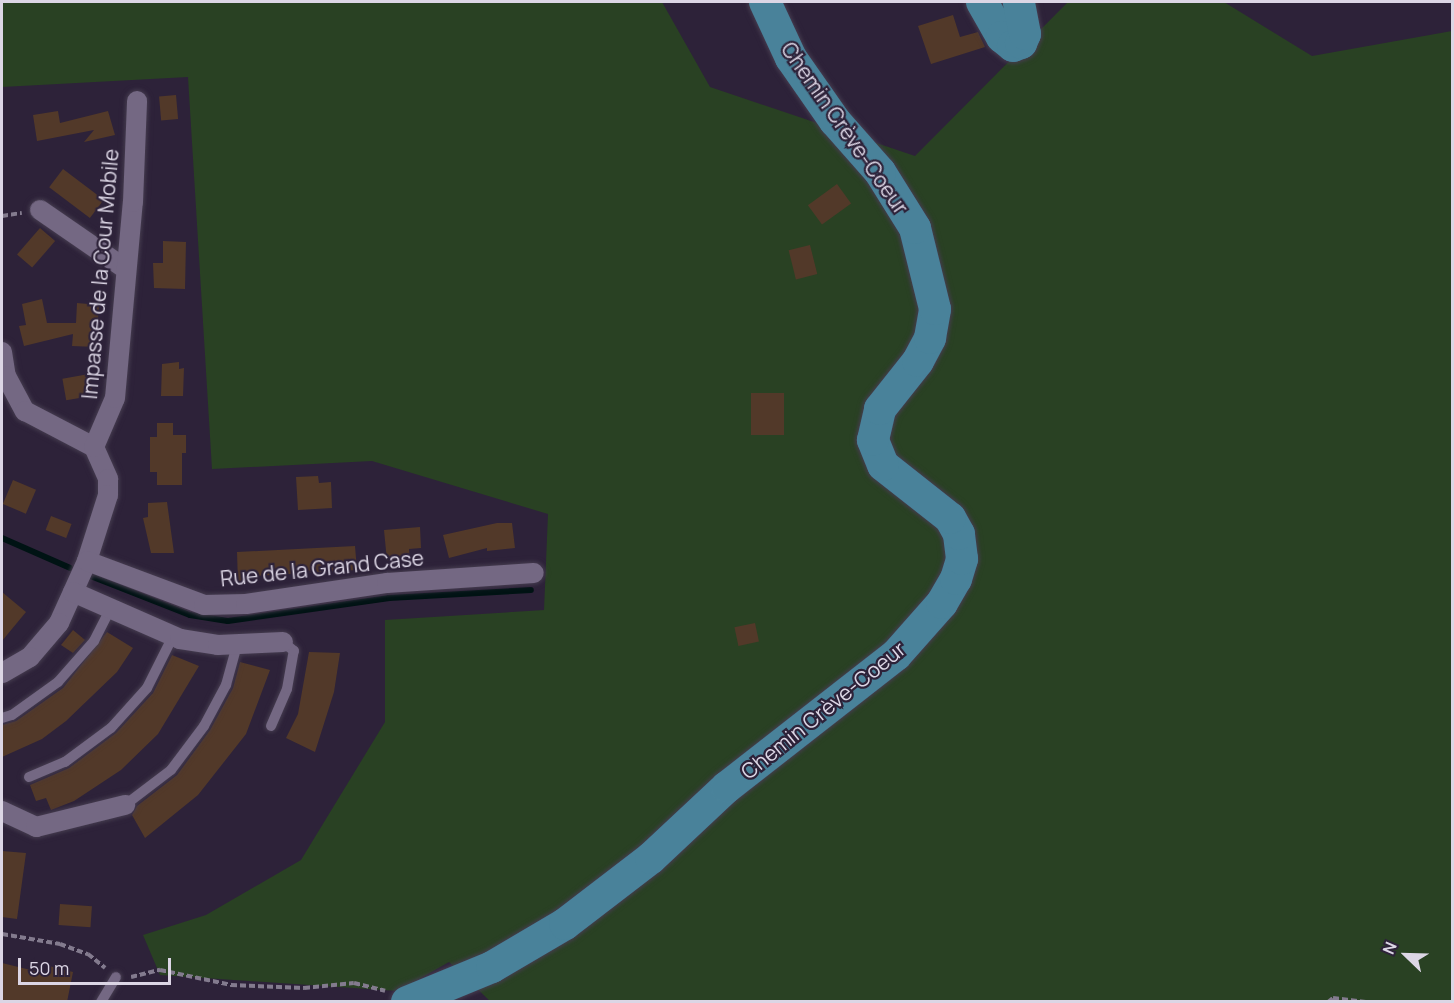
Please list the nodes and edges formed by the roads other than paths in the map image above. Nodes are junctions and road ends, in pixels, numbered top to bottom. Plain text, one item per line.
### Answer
1 (765, 2) edge
2 (981, 2) edge
3 (1019, 2) edge
4 (137, 101) dead end
5 (40, 210) dead end
6 (124, 268) junction
7 (2, 352) edge
8 (94, 447) junction
9 (87, 561) junction
10 (534, 573) dead end
11 (73, 592) junction
12 (110, 610) junction
13 (173, 636) junction
14 (283, 642) joint
15 (237, 645) junction
16 (2, 673) edge
17 (2, 718) edge
18 (271, 726) dead end
19 (29, 777) dead end
20 (125, 805) joint
21 (2, 811) edge
22 (116, 977) road end
23 (408, 1001) edge
24 (101, 1002) edge

1 - 23 main road, Chemin Crève-Coeur
2 - 3 main road
4 - 6 street, Impasse de la Cour Mobile
5 - 6 street
6 - 8 street, Impasse de la Cour Mobile
7 - 8 street
8 - 9 street
9 - 10 street, Rue de la Grand Case
9 - 11 street
11 - 12 street
11 - 16 street
12 - 13 street
12 - 17 lane
13 - 15 street
13 - 19 lane
14 - 15 street
14 - 18 lane
15 - 20 lane
20 - 21 street
22 - 24 lane

